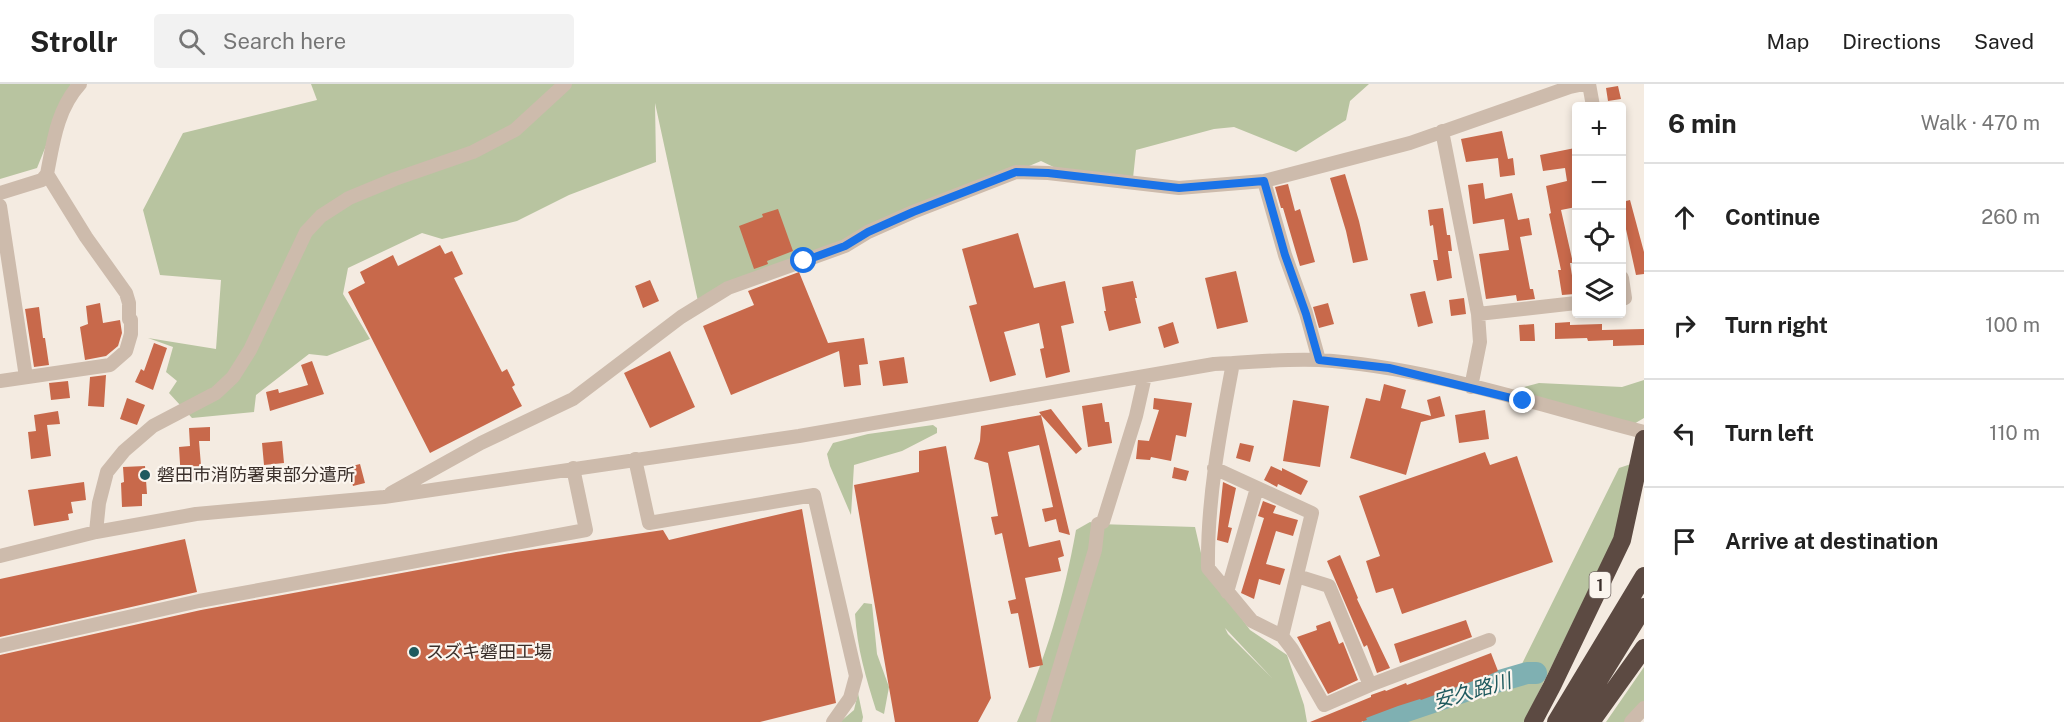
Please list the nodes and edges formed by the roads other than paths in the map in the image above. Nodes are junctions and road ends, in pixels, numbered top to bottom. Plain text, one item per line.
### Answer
1 (80, 84) edge
2 (565, 84) edge
3 (1584, 84) edge
4 (1589, 84) edge
5 (1592, 102) edge
6 (1442, 131) junction
7 (47, 174) junction
8 (1264, 181) junction
9 (0, 193) edge
10 (0, 206) edge
11 (1572, 303) edge
12 (1478, 314) junction
13 (1319, 360) junction
14 (1233, 363) junction
15 (1145, 376) junction
16 (26, 377) junction
17 (0, 381) edge
18 (1471, 387) junction
19 (1644, 432) edge
20 (1644, 439) edge
21 (635, 459) junction
22 (573, 468) junction
23 (1214, 468) junction
24 (1257, 488) junction
25 (1644, 493) edge
26 (384, 497) junction
27 (96, 532) junction
28 (1622, 540) junction
29 (0, 556) edge
30 (1297, 576) junction
31 (1644, 576) edge
32 (1227, 592) junction
33 (1644, 607) edge
34 (1282, 636) junction
35 (1489, 640) dead end
36 (0, 646) edge
37 (1644, 648) edge
38 (1587, 684) junction
39 (1370, 685) junction
40 (1644, 708) edge
41 (833, 722) edge
42 (1043, 722) edge
43 (1533, 722) edge
44 (1556, 722) edge
45 (1573, 722) edge
46 (1591, 722) edge
47 (1631, 722) edge

1 - 7 street
2 - 27 street
3 - 6 street
4 - 5 street
6 - 8 street
6 - 12 street
7 - 9 street
7 - 16 street
8 - 13 street
8 - 26 street
10 - 16 street
11 - 12 street
12 - 18 street
13 - 14 street
13 - 18 street
14 - 15 street
14 - 23 street
15 - 21 street
15 - 42 street
16 - 17 street
18 - 19 street
20 - 28 highway, 1
21 - 22 street
21 - 41 street
22 - 26 street
22 - 36 street
23 - 24 street
23 - 32 street
24 - 30 street
24 - 32 street
25 - 28 highway
26 - 27 street
27 - 29 street
28 - 43 highway, 1
30 - 34 street
30 - 39 street
31 - 38 highway, 1
32 - 34 street
33 - 38 highway, 1
34 - 39 street
35 - 39 street
37 - 46 highway
38 - 44 highway, 1
38 - 45 highway, 1
40 - 47 street

